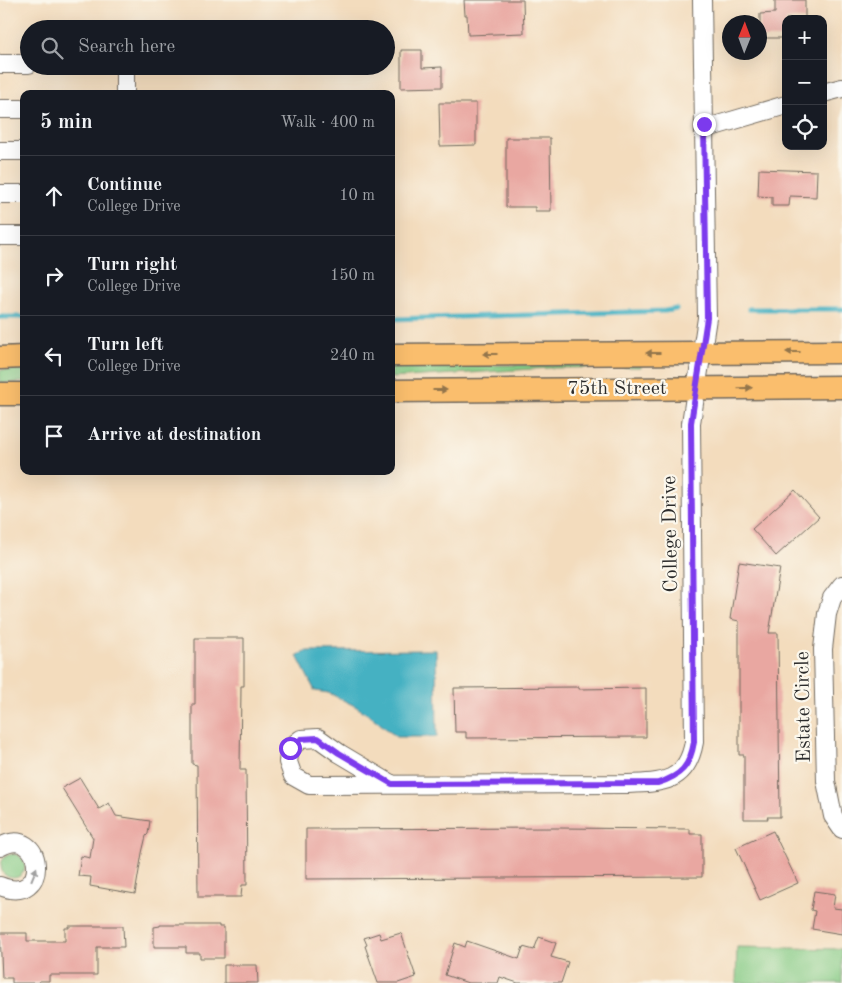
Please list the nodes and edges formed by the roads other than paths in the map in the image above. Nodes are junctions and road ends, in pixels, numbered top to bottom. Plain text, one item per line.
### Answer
1 (702, 0) edge
2 (0, 64) edge
3 (20, 64) edge
4 (125, 75) edge
5 (842, 88) edge
6 (125, 90) edge
7 (827, 92) edge
8 (782, 106) edge
9 (0, 109) edge
10 (20, 109) edge
11 (704, 129) junction
12 (0, 151) edge
13 (20, 151) edge
14 (0, 194) edge
15 (20, 194) edge
16 (0, 236) edge
17 (20, 236) edge
18 (842, 352) edge
19 (702, 353) junction
20 (395, 355) edge
21 (0, 358) edge
22 (20, 358) edge
23 (842, 387) edge
24 (696, 388) junction
25 (395, 391) edge
26 (0, 394) edge
27 (20, 394) edge
28 (842, 585) edge
29 (392, 784) junction
30 (842, 829) edge
31 (0, 847) edge
32 (0, 886) edge

1 - 11 street, College Drive
2 - 3 street
4 - 6 street
5 - 7 street
8 - 11 street
9 - 10 street
11 - 19 street, College Drive
12 - 13 street
14 - 15 street
16 - 17 street
18 -> 19 main road, 75th Street
19 -> 20 main road, 75th Street
19 - 24 street, College Drive
21 - 22 main road
24 -> 23 main road, 75th Street
25 -> 24 main road, 75th Street
24 - 29 street, College Drive
26 - 27 main road
28 - 30 street, Estate Circle
29 - 29 street, College Drive
32 -> 31 street

